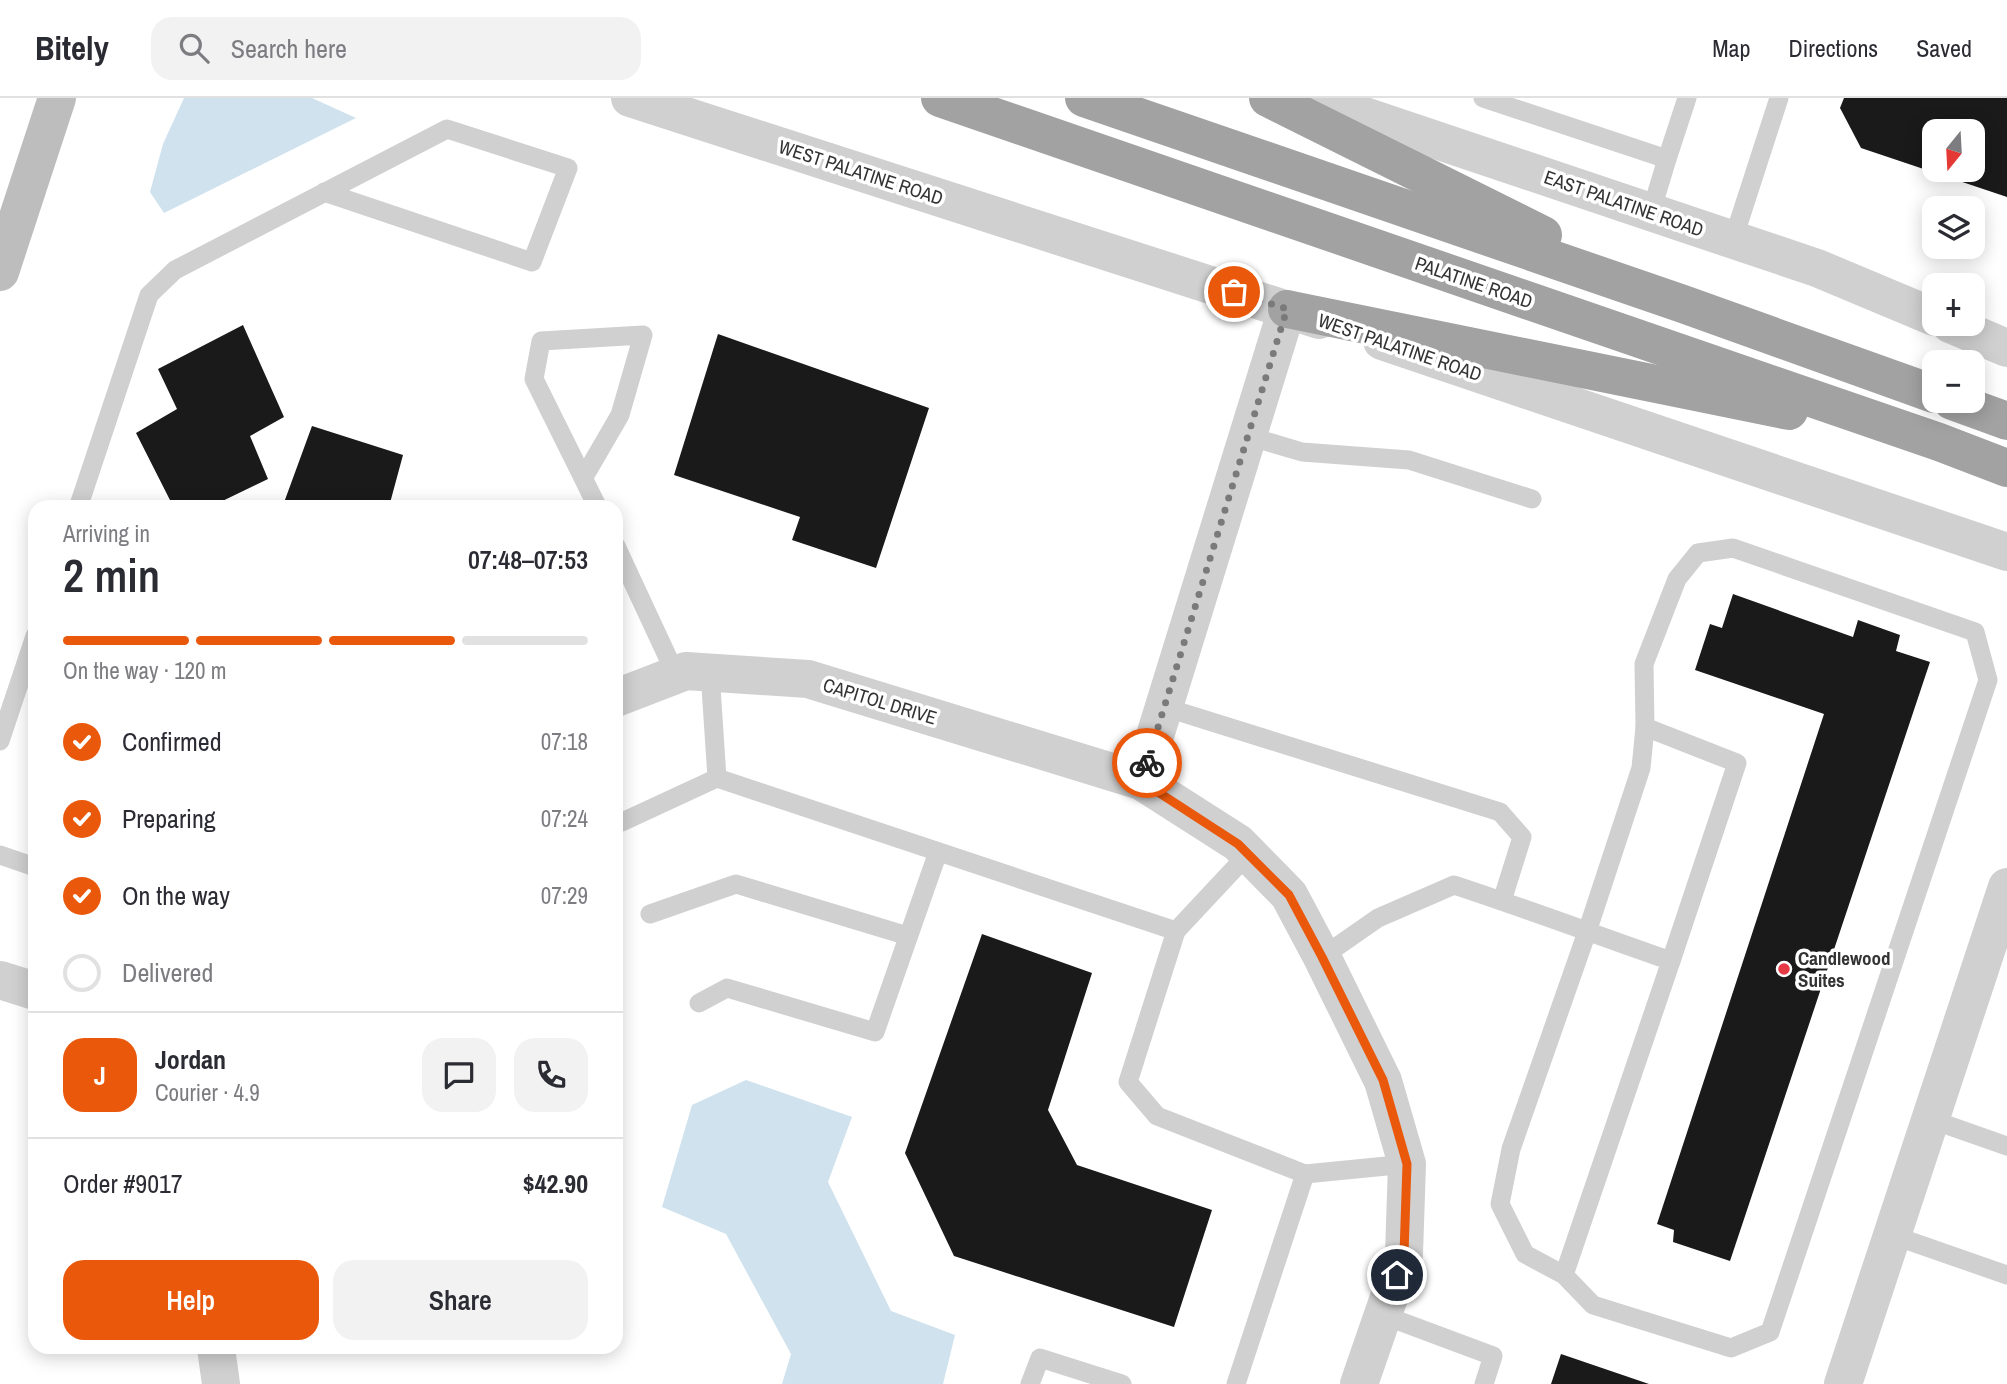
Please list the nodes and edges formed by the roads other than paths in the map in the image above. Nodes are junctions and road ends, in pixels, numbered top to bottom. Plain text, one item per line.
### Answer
1 (57, 98) edge
2 (630, 98) edge
3 (940, 98) edge
4 (1084, 98) edge
5 (1268, 98) edge
6 (1311, 98) edge
7 (1483, 98) edge
8 (1687, 98) edge
9 (1779, 98) edge
10 (1667, 159) junction
11 (324, 192) junction
12 (1651, 212) junction
13 (1733, 240) junction
14 (0, 272) edge
15 (1682, 304) junction
16 (1287, 309) junction
17 (1922, 312) edge
18 (1978, 336) edge
19 (2007, 348) edge
20 (1922, 390) edge
21 (1985, 413) edge
22 (2007, 421) edge
23 (1248, 436) junction
24 (1939, 442) junction
25 (2007, 468) edge
26 (584, 477) junction
27 (1532, 499) dead end
28 (81, 500) edge
29 (594, 500) edge
30 (2007, 552) edge
31 (623, 581) edge
32 (28, 657) edge
33 (693, 674) junction
34 (623, 696) edge
35 (1164, 707) junction
36 (1646, 727) junction
37 (0, 741) edge
38 (717, 778) junction
39 (1141, 781) junction
40 (623, 822) edge
41 (937, 852) junction
42 (1248, 854) junction
43 (0, 855) edge
44 (28, 865) edge
45 (2007, 887) edge
46 (1502, 901) junction
47 (650, 914) dead end
48 (1175, 931) junction
49 (1587, 932) junction
50 (908, 936) junction
51 (1322, 957) junction
52 (1671, 961) junction
53 (0, 980) edge
54 (28, 989) edge
55 (699, 1003) dead end
56 (1930, 1119) junction
57 (2007, 1146) edge
58 (1407, 1164) junction
59 (1305, 1174) junction
60 (1892, 1235) junction
61 (1564, 1275) junction
62 (2007, 1275) edge
63 (1383, 1315) junction
64 (217, 1354) edge
65 (221, 1384) edge
66 (1030, 1384) edge
67 (1122, 1384) edge
68 (1236, 1384) edge
69 (1359, 1384) edge
70 (1484, 1384) edge
71 (1843, 1384) edge

1 - 14 main road
2 - 16 street, WEST PALATINE ROAD
3 - 24 highway, PALATINE ROAD
4 - 15 highway
5 - 15 highway
6 - 12 street, EAST PALATINE ROAD
7 - 10 lane
8 - 10 lane
9 - 13 lane
10 - 12 lane
11 - 11 lane
11 - 28 lane
12 - 13 street, EAST PALATINE ROAD
13 - 17 street, EAST PALATINE ROAD
15 - 20 highway
16 - 23 street
16 - 24 highway
16 - 30 street, WEST PALATINE ROAD
18 - 19 street
21 - 22 highway
23 - 27 lane
23 - 35 street
24 - 25 highway, PALATINE ROAD
26 - 26 lane
26 - 29 lane
31 - 33 lane
32 - 37 lane
33 - 34 street, CAPITOL DRIVE
33 - 38 lane
33 - 39 street, CAPITOL DRIVE
35 - 39 street
35 - 46 lane
36 - 49 lane
36 - 52 lane
36 - 61 lane
38 - 40 lane
38 - 41 lane
39 - 42 street, CAPITOL DRIVE
41 - 48 lane
41 - 50 lane
42 - 48 lane
42 - 51 street, CAPITOL DRIVE
43 - 44 lane
45 - 56 street
46 - 49 lane
46 - 51 lane
47 - 50 lane
48 - 59 lane
49 - 52 lane
49 - 61 lane
50 - 55 lane
51 - 58 street, CAPITOL DRIVE
52 - 61 lane
53 - 54 street
56 - 57 lane
56 - 60 street
58 - 59 lane
58 - 63 street, CAPITOL DRIVE
59 - 68 lane
60 - 62 lane
60 - 71 street
63 - 69 street, CAPITOL DRIVE
63 - 70 lane
64 - 65 street
66 - 67 lane

